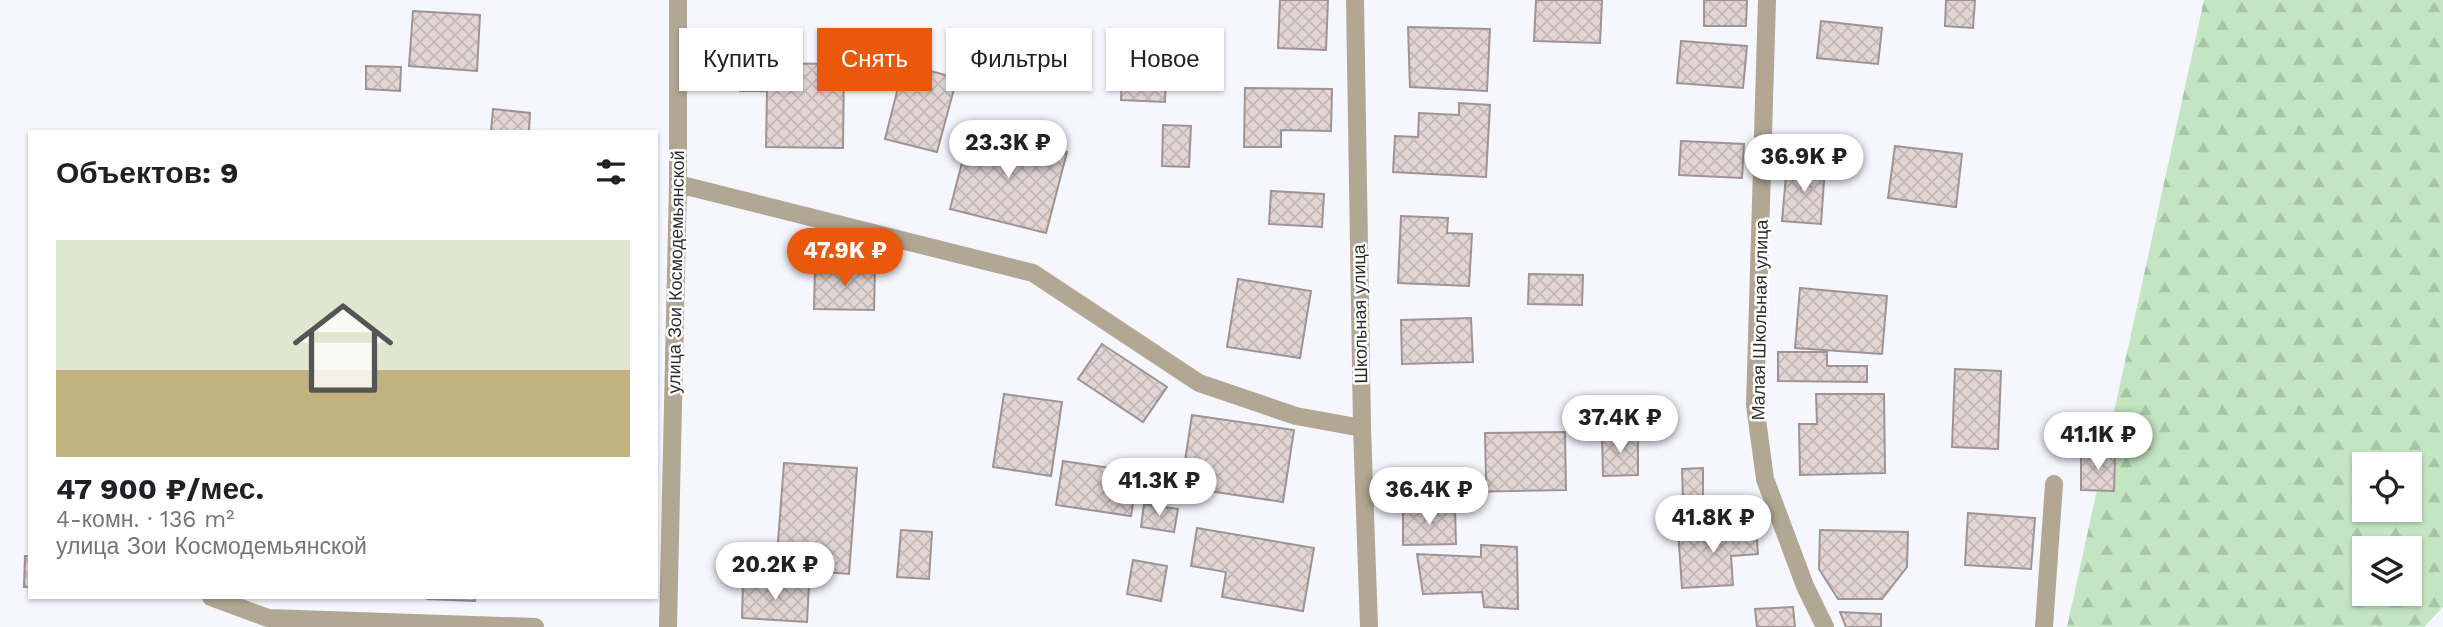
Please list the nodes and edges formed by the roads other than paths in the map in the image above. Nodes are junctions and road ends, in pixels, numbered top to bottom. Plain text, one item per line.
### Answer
1 (678, 0) edge
2 (1355, 0) edge
3 (1767, 0) edge
4 (678, 184) junction
5 (1362, 428) junction
6 (2054, 484) dead end
7 (216, 599) edge
8 (535, 627) edge
9 (668, 627) edge
10 (1369, 627) edge
11 (1825, 627) edge
12 (2044, 627) edge

1 - 4 street, улица Зои Космодемьянской
2 - 5 street, Школьная улица
3 - 11 street, Малая Школьная улица
4 - 5 street
4 - 9 street, улица Зои Космодемьянской
5 - 10 street, Школьная улица
6 - 12 street
7 - 8 street

